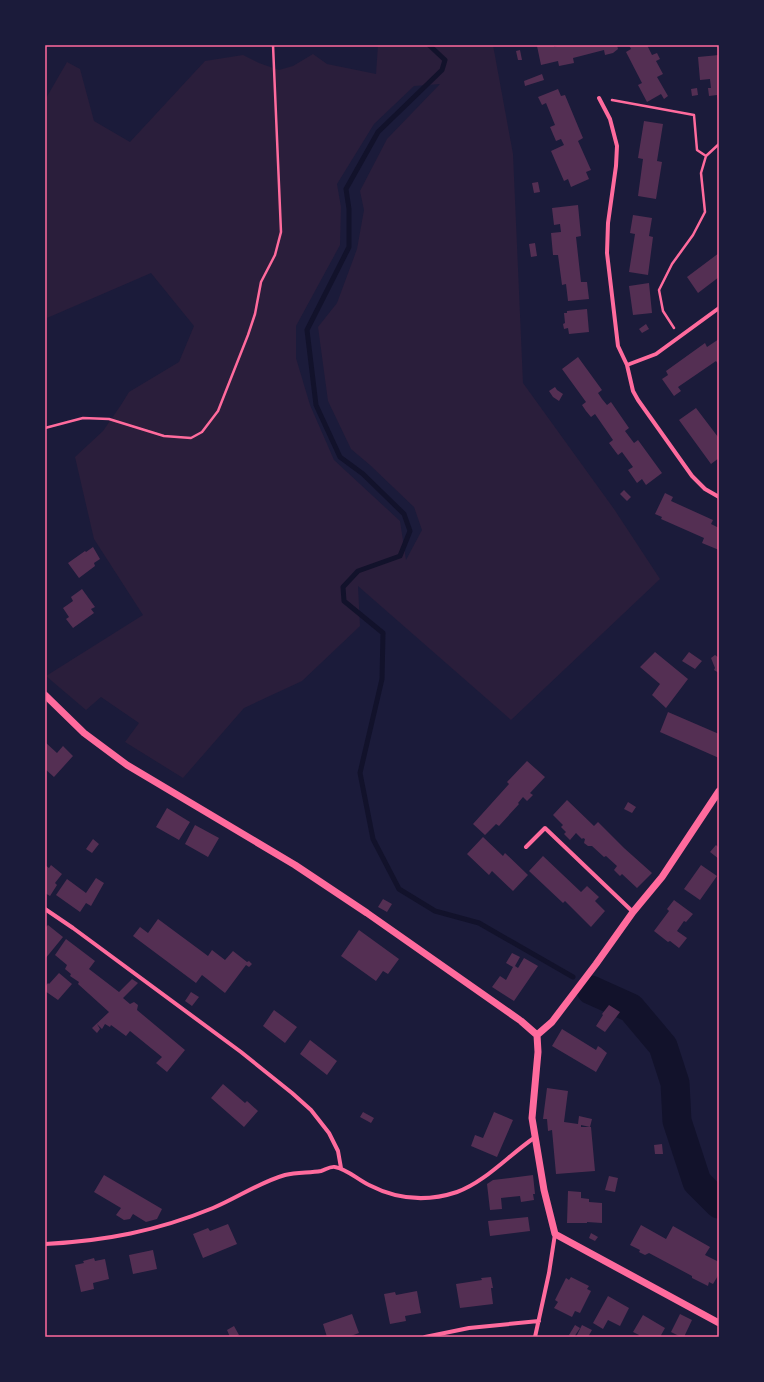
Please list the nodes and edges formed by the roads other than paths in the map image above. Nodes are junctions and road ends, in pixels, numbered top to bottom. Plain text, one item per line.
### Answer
1 (600, 98) road end
2 (719, 308) edge
3 (628, 365) junction
4 (719, 497) edge
5 (45, 695) edge
6 (719, 791) edge
7 (526, 848) dead end
8 (45, 909) edge
9 (633, 912) junction
10 (537, 1034) junction
11 (534, 1138) junction
12 (341, 1168) junction
13 (555, 1234) junction
14 (45, 1244) edge
15 (539, 1321) junction
16 (719, 1322) edge
17 (425, 1337) edge
18 (535, 1337) edge

1 - 3 street
2 - 3 street
3 - 4 street
5 - 10 street
6 - 9 street
7 - 9 street
8 - 12 street
9 - 10 street
10 - 11 street
11 - 12 street
11 - 13 street
12 - 14 street
13 - 15 street
13 - 16 street
15 - 17 street
15 - 18 street

